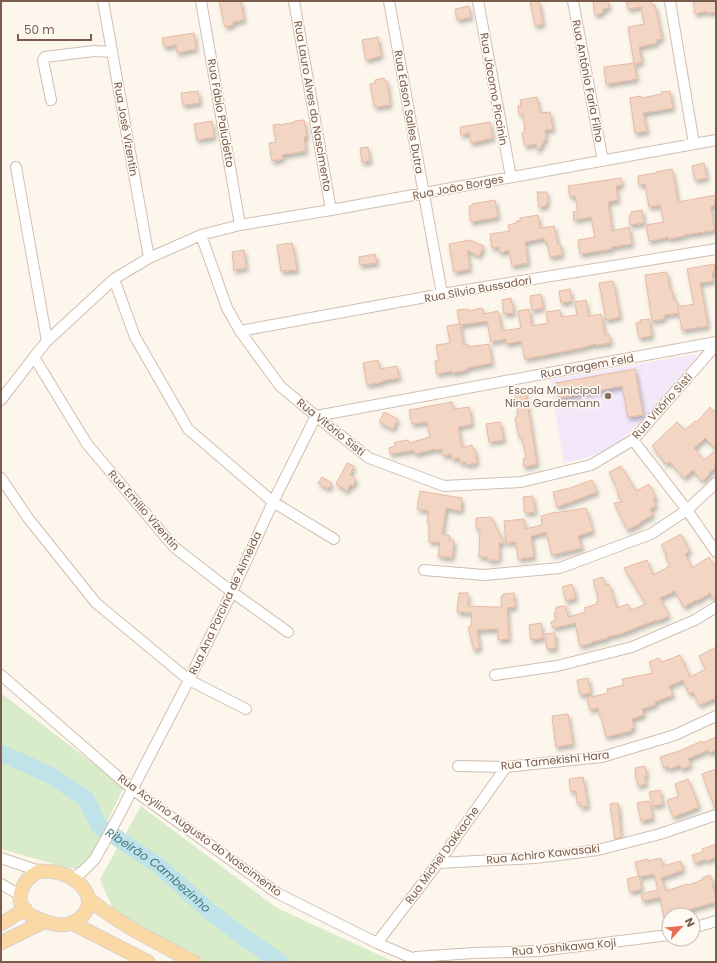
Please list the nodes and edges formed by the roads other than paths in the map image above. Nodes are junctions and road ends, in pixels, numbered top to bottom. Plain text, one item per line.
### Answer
1 (103, 1) edge
2 (201, 1) edge
3 (294, 1) edge
4 (389, 1) edge
5 (478, 1) edge
6 (573, 1) edge
7 (670, 1) edge
8 (112, 52) junction
9 (51, 100) dead end
10 (716, 140) edge
11 (694, 144) junction
12 (603, 161) junction
13 (16, 167) dead end
14 (511, 177) junction
15 (423, 194) junction
16 (331, 210) junction
17 (240, 225) junction
18 (200, 235) junction
19 (716, 249) edge
20 (149, 258) junction
21 (114, 279) junction
22 (442, 294) junction
23 (240, 331) junction
24 (47, 341) junction
25 (716, 344) edge
26 (34, 357) junction
27 (1, 400) edge
28 (316, 416) junction
29 (633, 440) junction
30 (1, 478) edge
31 (716, 483) edge
32 (273, 502) junction
33 (687, 510) junction
34 (334, 539) dead end
35 (716, 552) edge
36 (424, 570) dead end
37 (232, 592) junction
38 (716, 607) edge
39 (288, 632) dead end
40 (1, 675) edge
41 (495, 675) dead end
42 (189, 680) junction
43 (246, 709) dead end
44 (716, 716) edge
45 (458, 766) dead end
46 (506, 767) junction
47 (132, 789) junction
48 (716, 815) edge
49 (1, 858) edge
50 (438, 863) junction
51 (39, 871) junction
52 (73, 878) junction
53 (1, 884) edge
54 (20, 895) junction
55 (89, 899) junction
56 (25, 909) junction
57 (45, 921) junction
58 (716, 921) edge
59 (72, 923) junction
60 (1, 924) edge
61 (701, 926) edge
62 (661, 936) edge
63 (1, 943) edge
64 (377, 943) junction
65 (412, 958) junction
66 (148, 962) edge
67 (194, 962) edge
68 (425, 962) edge

1 - 8 street, Rua José Vizentin
2 - 17 street, Rua Fábio Paludetto
3 - 16 street, Rua Lauro Alves do Nascimento
4 - 15 street, Rua Edson Salles Dutra
5 - 14 street, Rua Jácomo Piccinin
6 - 12 street, Rua Antônio Faria Filho
7 - 11 street
8 - 9 street
8 - 20 street, Rua José Vizentin
10 - 11 street, Rua João Borges
11 - 12 street, Rua João Borges
12 - 14 street, Rua João Borges
13 - 24 street
14 - 15 street, Rua João Borges
15 - 16 street, Rua João Borges
15 - 22 street, Rua Edson Salles Dutra
16 - 17 street, Rua João Borges
17 - 18 street, Rua João Borges
18 - 20 street, Rua João Borges
18 - 23 street, Rua Vitório Sisti
19 - 22 street, Rua Sílvio Bussadori
20 - 21 street, Rua João Borges
21 - 24 street, Rua João Borges
21 - 32 street
22 - 23 street, Rua Sílvio Bussadori
23 - 28 street, Rua Vitório Sisti
24 - 26 street, Rua João Borges
25 - 28 street, Rua Dragem Feld
25 - 29 street, Rua Vitório Sisti
26 - 27 street, Rua João Borges
26 - 37 street, Rua Emílio Vizentin
28 - 29 street, Rua Vitório Sisti
28 - 32 street, Rua Ana Porcina de Almeida
29 - 33 street
30 - 42 street
31 - 33 street
32 - 34 street
32 - 37 street, Rua Ana Porcina de Almeida
33 - 35 street
33 - 36 street
37 - 39 street, Rua Emílio Vizentin
37 - 42 street, Rua Ana Porcina de Almeida
38 - 41 street
40 - 47 street, Rua Acylino Augusto do Nascimento
42 - 43 street
42 - 47 street, Rua Ana Porcina de Almeida
44 - 46 street, Rua Tamekishi Hara
45 - 46 street, Rua Tamekishi Hara
46 - 50 street, Rua Michel Dakkache
47 - 52 street, Rua Ana Porcina de Almeida
47 - 64 street, Rua Acylino Augusto do Nascimento
48 - 50 street, Rua Achiro Kawasaki
49 - 51 street
50 - 64 street, Rua Michel Dakkache
51 - 52 main road
51 - 54 main road
52 - 55 main road
53 - 54 street
54 - 56 main road
55 - 59 main road
55 - 67 main road
56 - 57 main road
56 - 60 main road
57 - 59 main road
57 - 63 main road
58 - 61 street
59 - 66 main road
62 - 65 street, Rua Yoshikawa Koji
64 - 65 street, Rua Acylino Augusto do Nascimento
65 - 68 street, Rua Acylino Augusto do Nascimento

